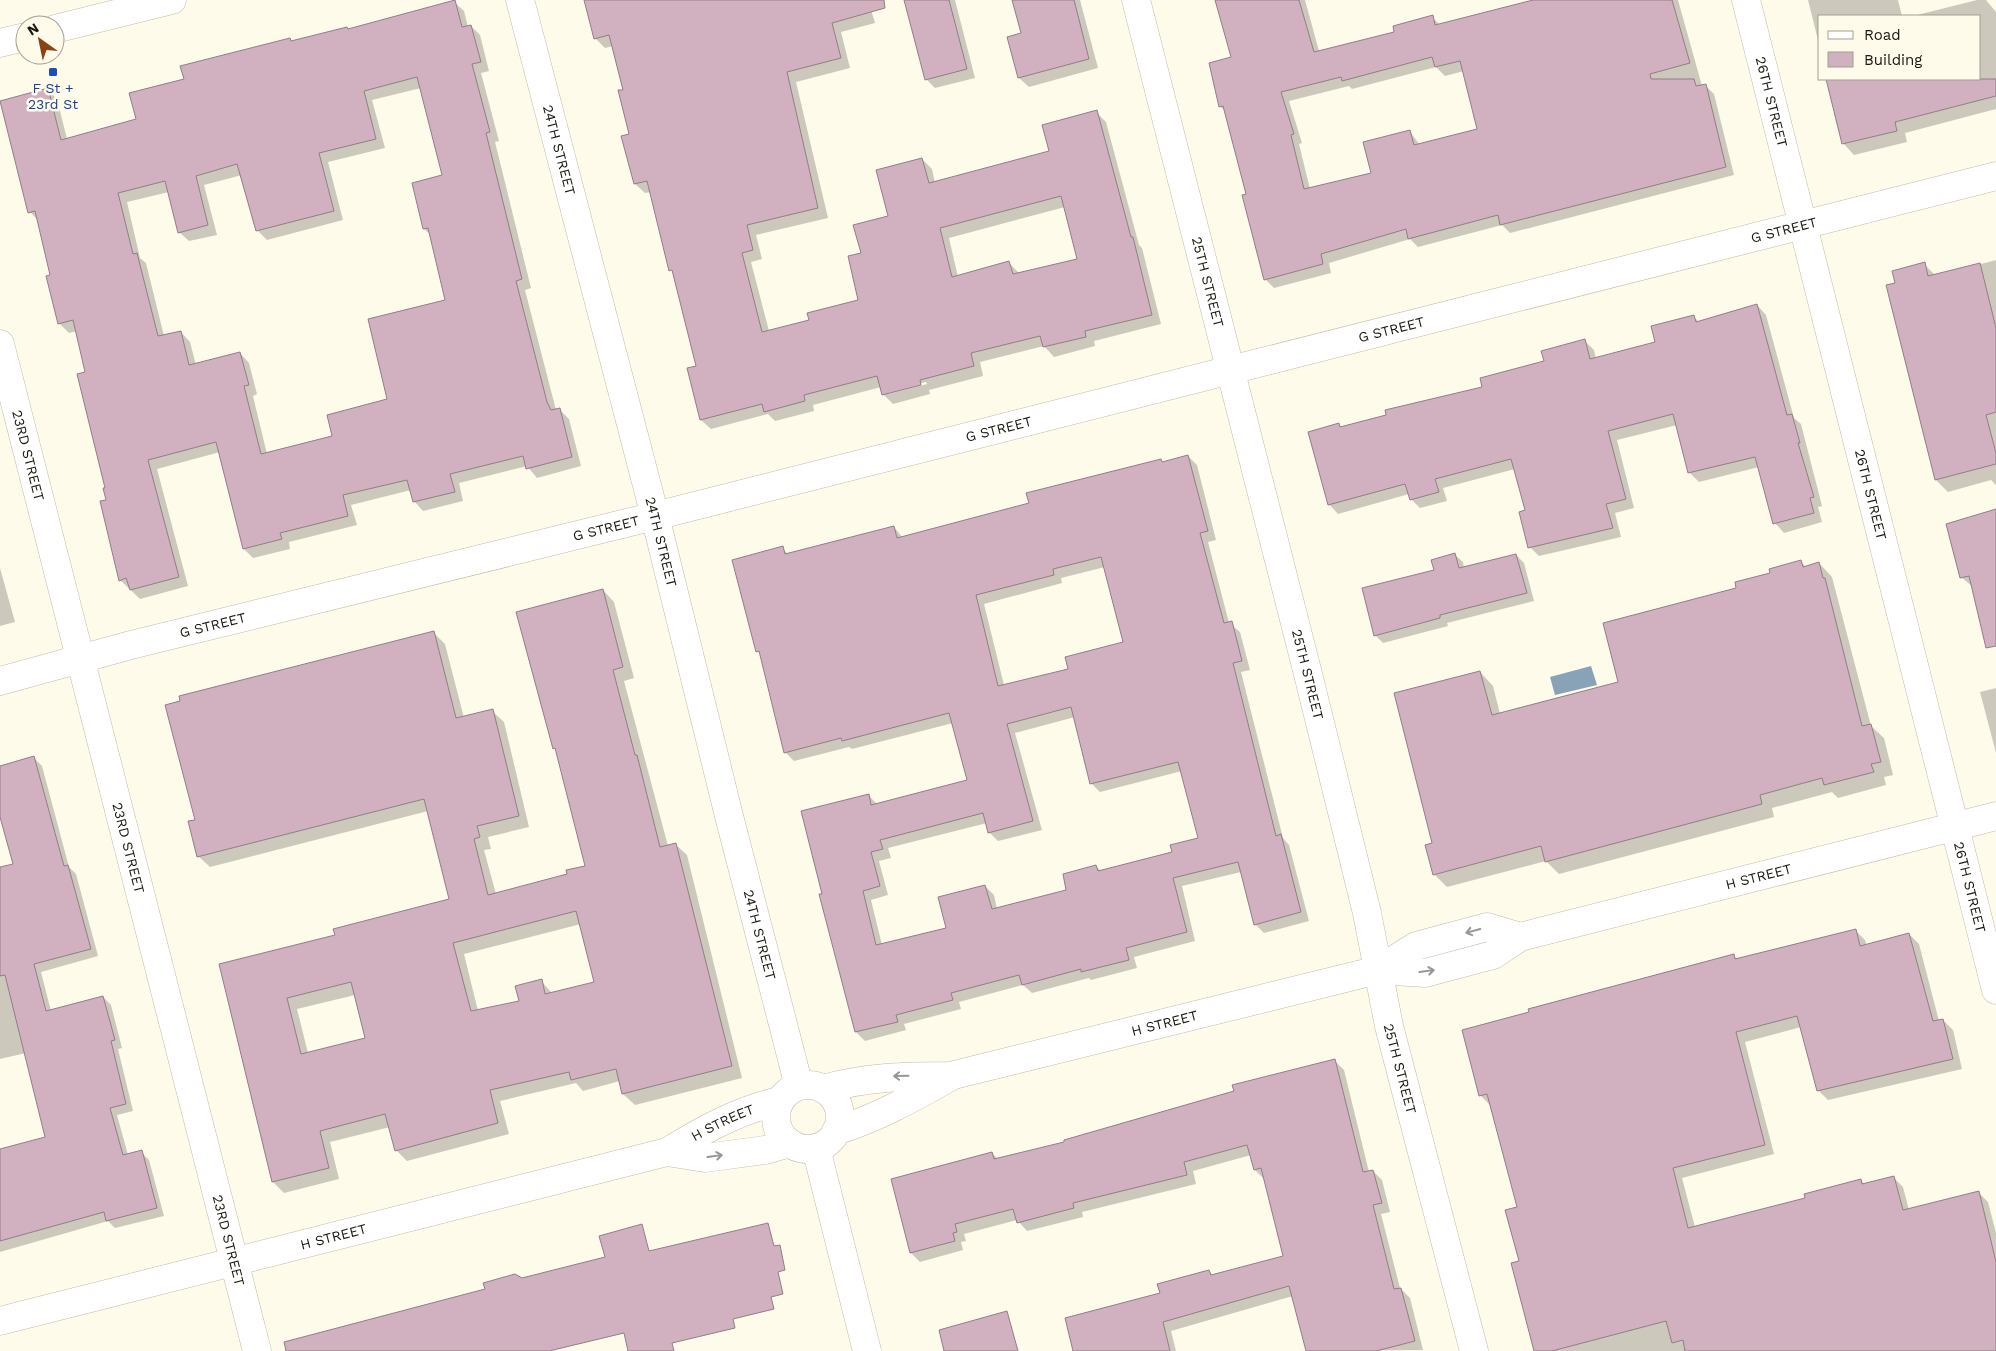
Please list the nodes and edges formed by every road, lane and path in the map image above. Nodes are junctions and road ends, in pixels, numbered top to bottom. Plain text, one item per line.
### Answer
1 (172, 0) edge
2 (520, 0) edge
3 (1136, 0) edge
4 (1746, 0) edge
5 (65, 27) edge
6 (15, 39) edge
7 (0, 43) edge
8 (1996, 176) edge
9 (1804, 224) junction
10 (0, 344) edge
11 (1230, 371) junction
12 (655, 516) junction
13 (80, 660) junction
14 (0, 681) edge
15 (1996, 816) edge
16 (1955, 826) junction
17 (1378, 970) junction
18 (1996, 990) edge
19 (950, 1076) junction
20 (801, 1092) junction
21 (814, 1141) junction
22 (667, 1152) junction
23 (235, 1261) junction
24 (0, 1320) edge
25 (257, 1351) edge
26 (867, 1351) edge
27 (1474, 1351) edge

1 - 5 street
2 - 12 street, 24TH STREET
3 - 11 street, 25TH STREET
4 - 9 street, 26TH STREET
6 - 7 street
8 - 9 street, G STREET
9 - 11 street, G STREET
9 - 16 street, 26TH STREET
10 - 13 street, 23RD STREET
11 - 12 street, G STREET
11 - 17 street, 25TH STREET
12 - 13 street, G STREET
12 - 20 street, 24TH STREET
13 - 14 street, G STREET
13 - 23 street, 23RD STREET
15 - 16 street, H STREET
16 - 17 street, H STREET
16 - 18 street, 26TH STREET
17 - 19 street, H STREET
17 - 27 street, 25TH STREET
19 -> 20 street, H STREET
19 - 21 street, H STREET
20 - 21 street
20 - 21 street
20 - 22 street, H STREET
22 -> 21 street, H STREET
21 - 26 street
22 - 23 street, H STREET
23 - 24 street, H STREET
23 - 25 street, 23RD STREET

